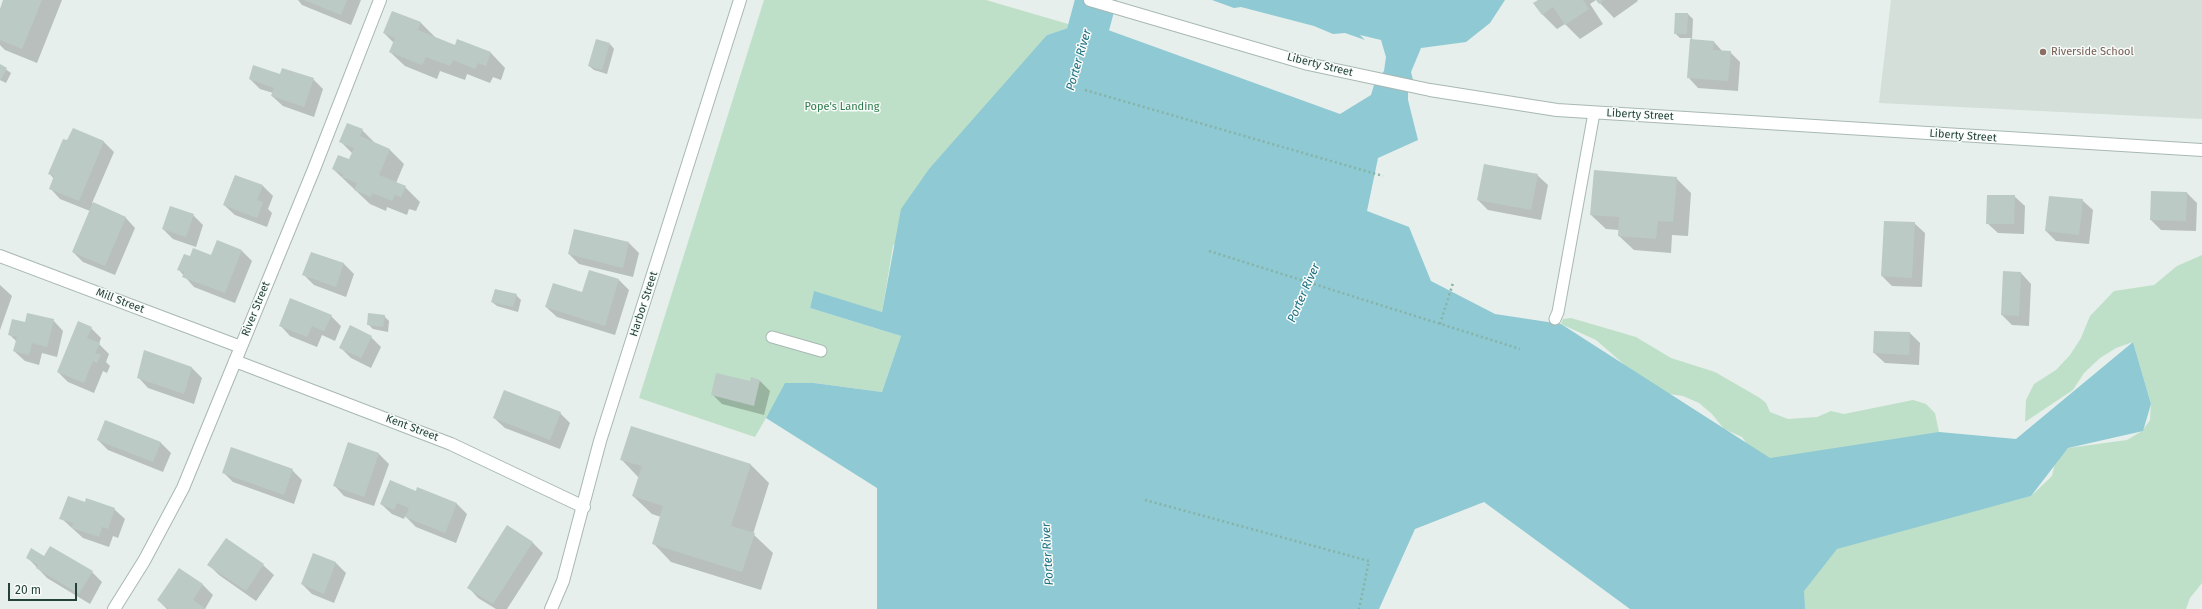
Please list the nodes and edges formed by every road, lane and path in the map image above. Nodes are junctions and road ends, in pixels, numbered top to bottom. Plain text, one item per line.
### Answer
1 (380, 0) edge
2 (740, 0) edge
3 (1090, 0) edge
4 (1085, 90) dead end
5 (1594, 112) junction
6 (2202, 150) edge
7 (1383, 176) dead end
8 (1209, 251) dead end
9 (0, 256) edge
10 (1453, 283) dead end
11 (1555, 320) dead end
12 (1440, 324) junction
13 (772, 337) dead end
14 (241, 347) junction
15 (1520, 349) dead end
16 (821, 352) dead end
17 (235, 361) junction
18 (1145, 500) dead end
19 (584, 507) junction
20 (114, 609) edge
21 (551, 609) edge
22 (1359, 609) edge

1 - 14 street, River Street
2 - 19 street, Harbor Street
3 - 5 street, Liberty Street
4 - 7 path
5 - 6 street, Liberty Street
5 - 11 lane
8 - 12 path
9 - 14 street, Mill Street
10 - 12 path
12 - 15 path
13 - 16 lane
14 - 17 street, River Street
17 - 19 street, Kent Street
17 - 20 street, River Street
18 - 22 path
19 - 21 street, Harbor Street

